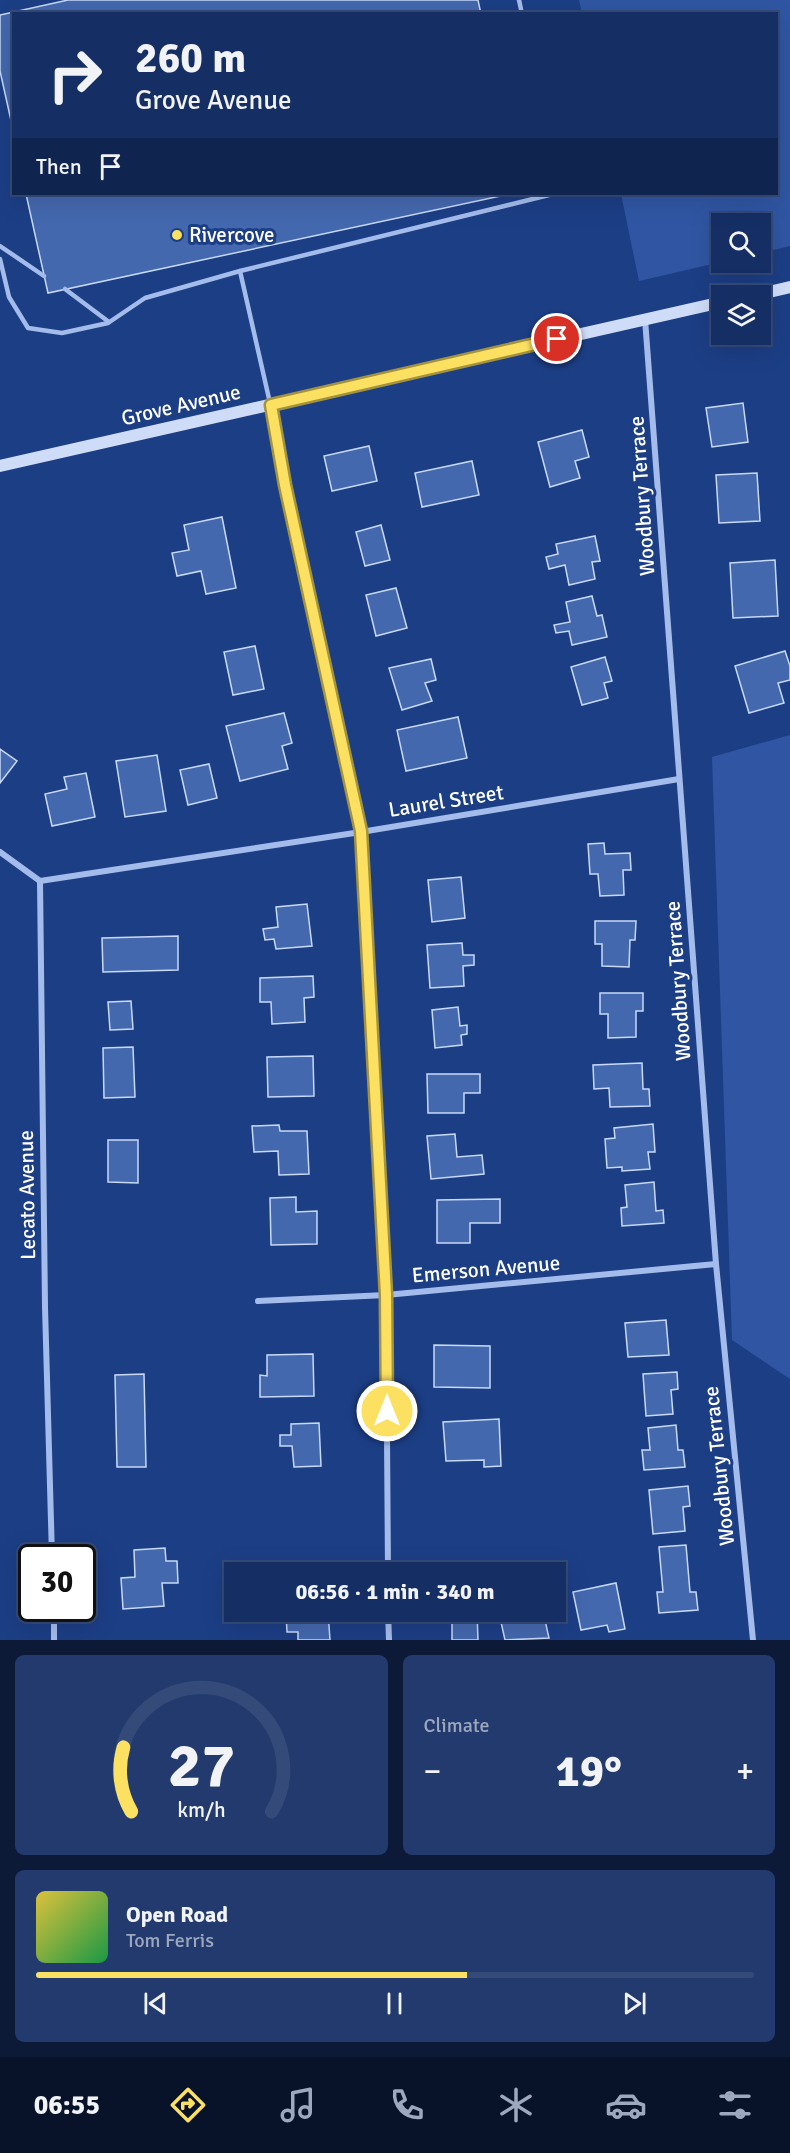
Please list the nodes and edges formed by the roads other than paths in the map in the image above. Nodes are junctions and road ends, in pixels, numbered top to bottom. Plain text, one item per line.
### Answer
1 (549, 195) edge
2 (0, 246) edge
3 (0, 259) edge
4 (240, 271) junction
5 (44, 276) dead end
6 (790, 287) edge
7 (66, 290) dead end
8 (771, 292) edge
9 (711, 304) edge
10 (645, 319) junction
11 (109, 322) junction
12 (271, 405) junction
13 (0, 466) edge
14 (679, 779) junction
15 (361, 831) junction
16 (0, 852) edge
17 (40, 881) junction
18 (716, 1264) junction
19 (386, 1295) junction
20 (258, 1301) dead end
21 (52, 1544) edge
22 (388, 1562) edge
23 (54, 1622) edge
24 (388, 1622) edge
25 (54, 1640) edge
26 (388, 1640) edge
27 (753, 1640) edge

1 - 4 lane
2 - 5 lane
3 - 11 lane
4 - 11 lane
4 - 12 lane
6 - 8 main road
7 - 11 lane
9 - 10 main road, Grove Avenue
10 - 12 main road, Grove Avenue
10 - 14 street, Woodbury Terrace
12 - 13 main road, Grove Avenue
12 - 15 street
14 - 15 street, Laurel Street
14 - 18 street, Woodbury Terrace
15 - 17 street, Laurel Street
15 - 19 street
16 - 17 street
17 - 21 street, Lecato Avenue
18 - 19 street, Emerson Avenue
18 - 27 street, Woodbury Terrace
19 - 20 street, Emerson Avenue
19 - 22 street
23 - 25 street
24 - 26 street

